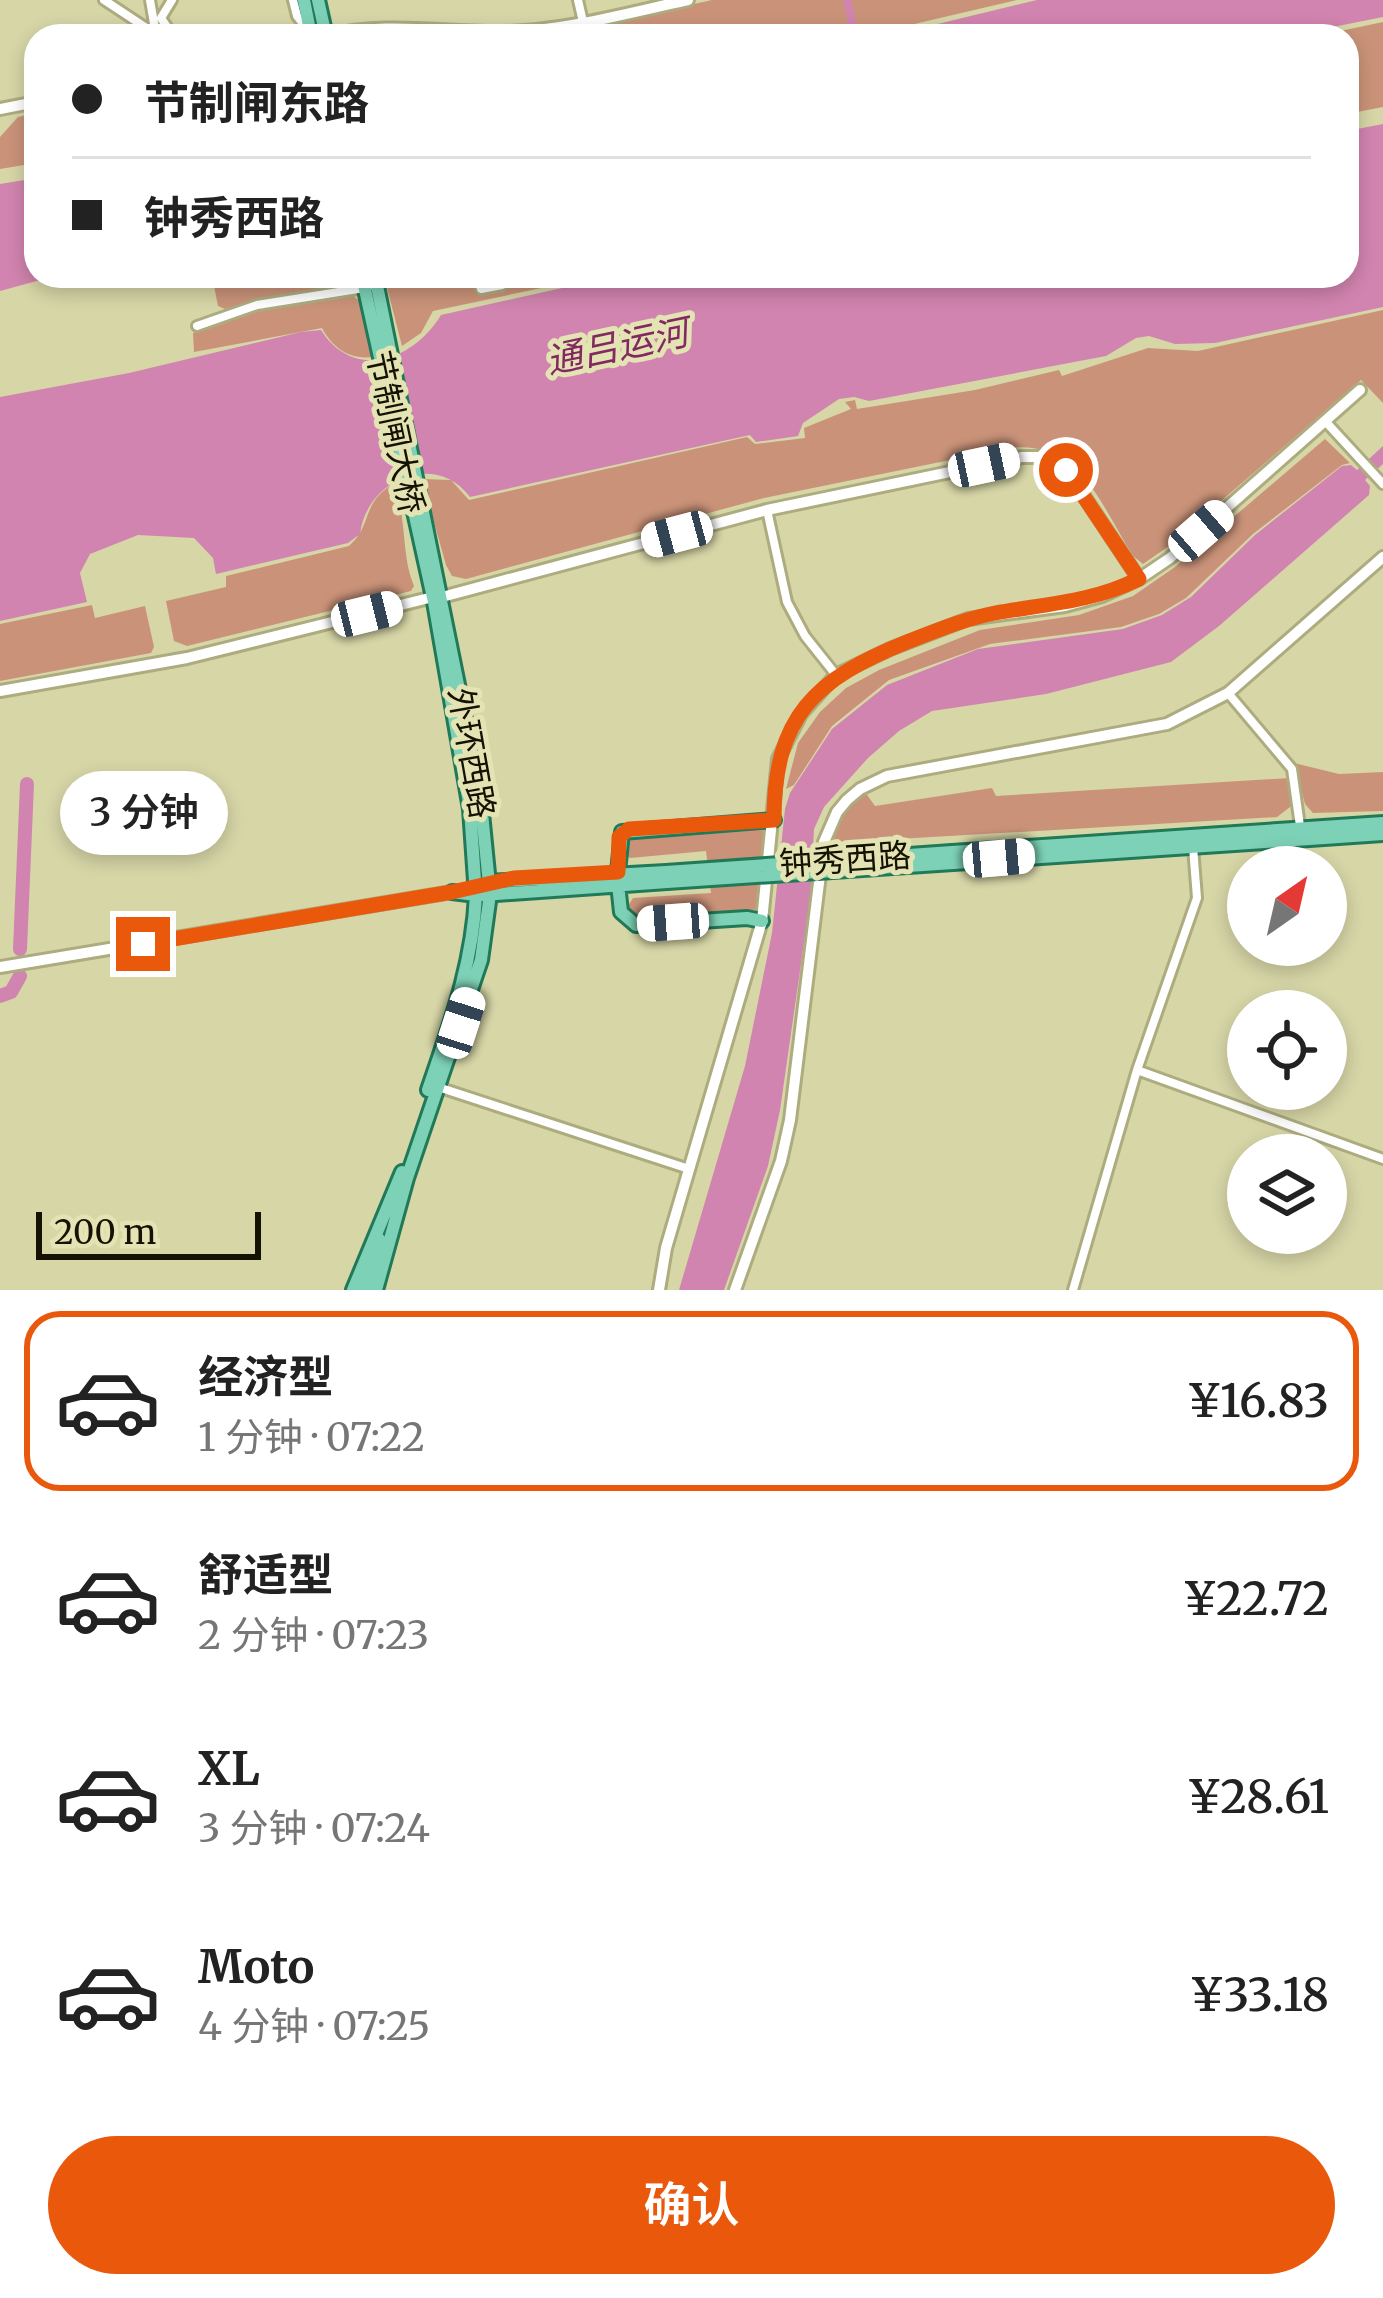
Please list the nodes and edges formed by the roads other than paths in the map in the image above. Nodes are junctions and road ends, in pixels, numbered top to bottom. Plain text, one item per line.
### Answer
1 (104, 0) edge
2 (578, 0) edge
3 (688, 0) edge
4 (583, 22) junction
5 (139, 24) edge
6 (567, 24) edge
7 (334, 288) edge
8 (371, 288) edge
9 (197, 326) dead end
10 (1360, 390) dead end
11 (1326, 422) junction
12 (1383, 484) edge
13 (767, 510) junction
14 (423, 535) joint
15 (1383, 557) edge
16 (1139, 579) junction
17 (438, 597) junction
18 (836, 675) junction
19 (0, 691) edge
20 (1228, 693) junction
21 (774, 820) junction
22 (1383, 823) edge
23 (1300, 826) junction
24 (1383, 833) edge
25 (1193, 839) junction
26 (618, 878) junction
27 (483, 889) junction
28 (452, 892) joint
29 (762, 921) junction
30 (0, 967) edge
31 (1137, 1070) junction
32 (438, 1087) junction
33 (1383, 1159) edge
34 (689, 1169) junction
35 (404, 1176) junction
36 (353, 1290) edge
37 (364, 1290) edge
38 (376, 1290) edge
39 (659, 1290) edge
40 (735, 1290) edge
41 (1073, 1290) edge

1 - 5 street
2 - 4 street
3 - 4 street
4 - 6 street
7 - 9 street
8 - 14 main road, 节制闸大桥
10 - 11 street
11 - 12 street
11 - 16 street
13 - 16 street
13 - 17 street
13 - 18 street
14 - 17 main road, 外环西路
15 - 20 street
16 - 18 street
17 - 19 street
17 - 27 main road, 外环西路
18 - 21 street
20 - 23 street
20 - 40 street
21 - 26 main road
21 - 29 street
22 - 23 main road, 钟秀西路
23 - 25 main road, 钟秀西路
24 - 25 main road, 钟秀西路
25 - 26 main road, 钟秀西路, bridge
25 - 31 street
26 - 27 main road, 钟秀西路
26 - 29 main road
27 - 28 main road
27 - 32 main road, 外环西路
27 - 35 main road, 外环西路
28 - 30 street
29 - 34 street
31 - 33 street
31 - 41 street
32 - 34 street
32 - 35 main road, 外环西路
34 - 39 street
35 - 36 main road, 外环西路
35 - 37 main road, 外环西路
35 - 38 main road, 外环西路

